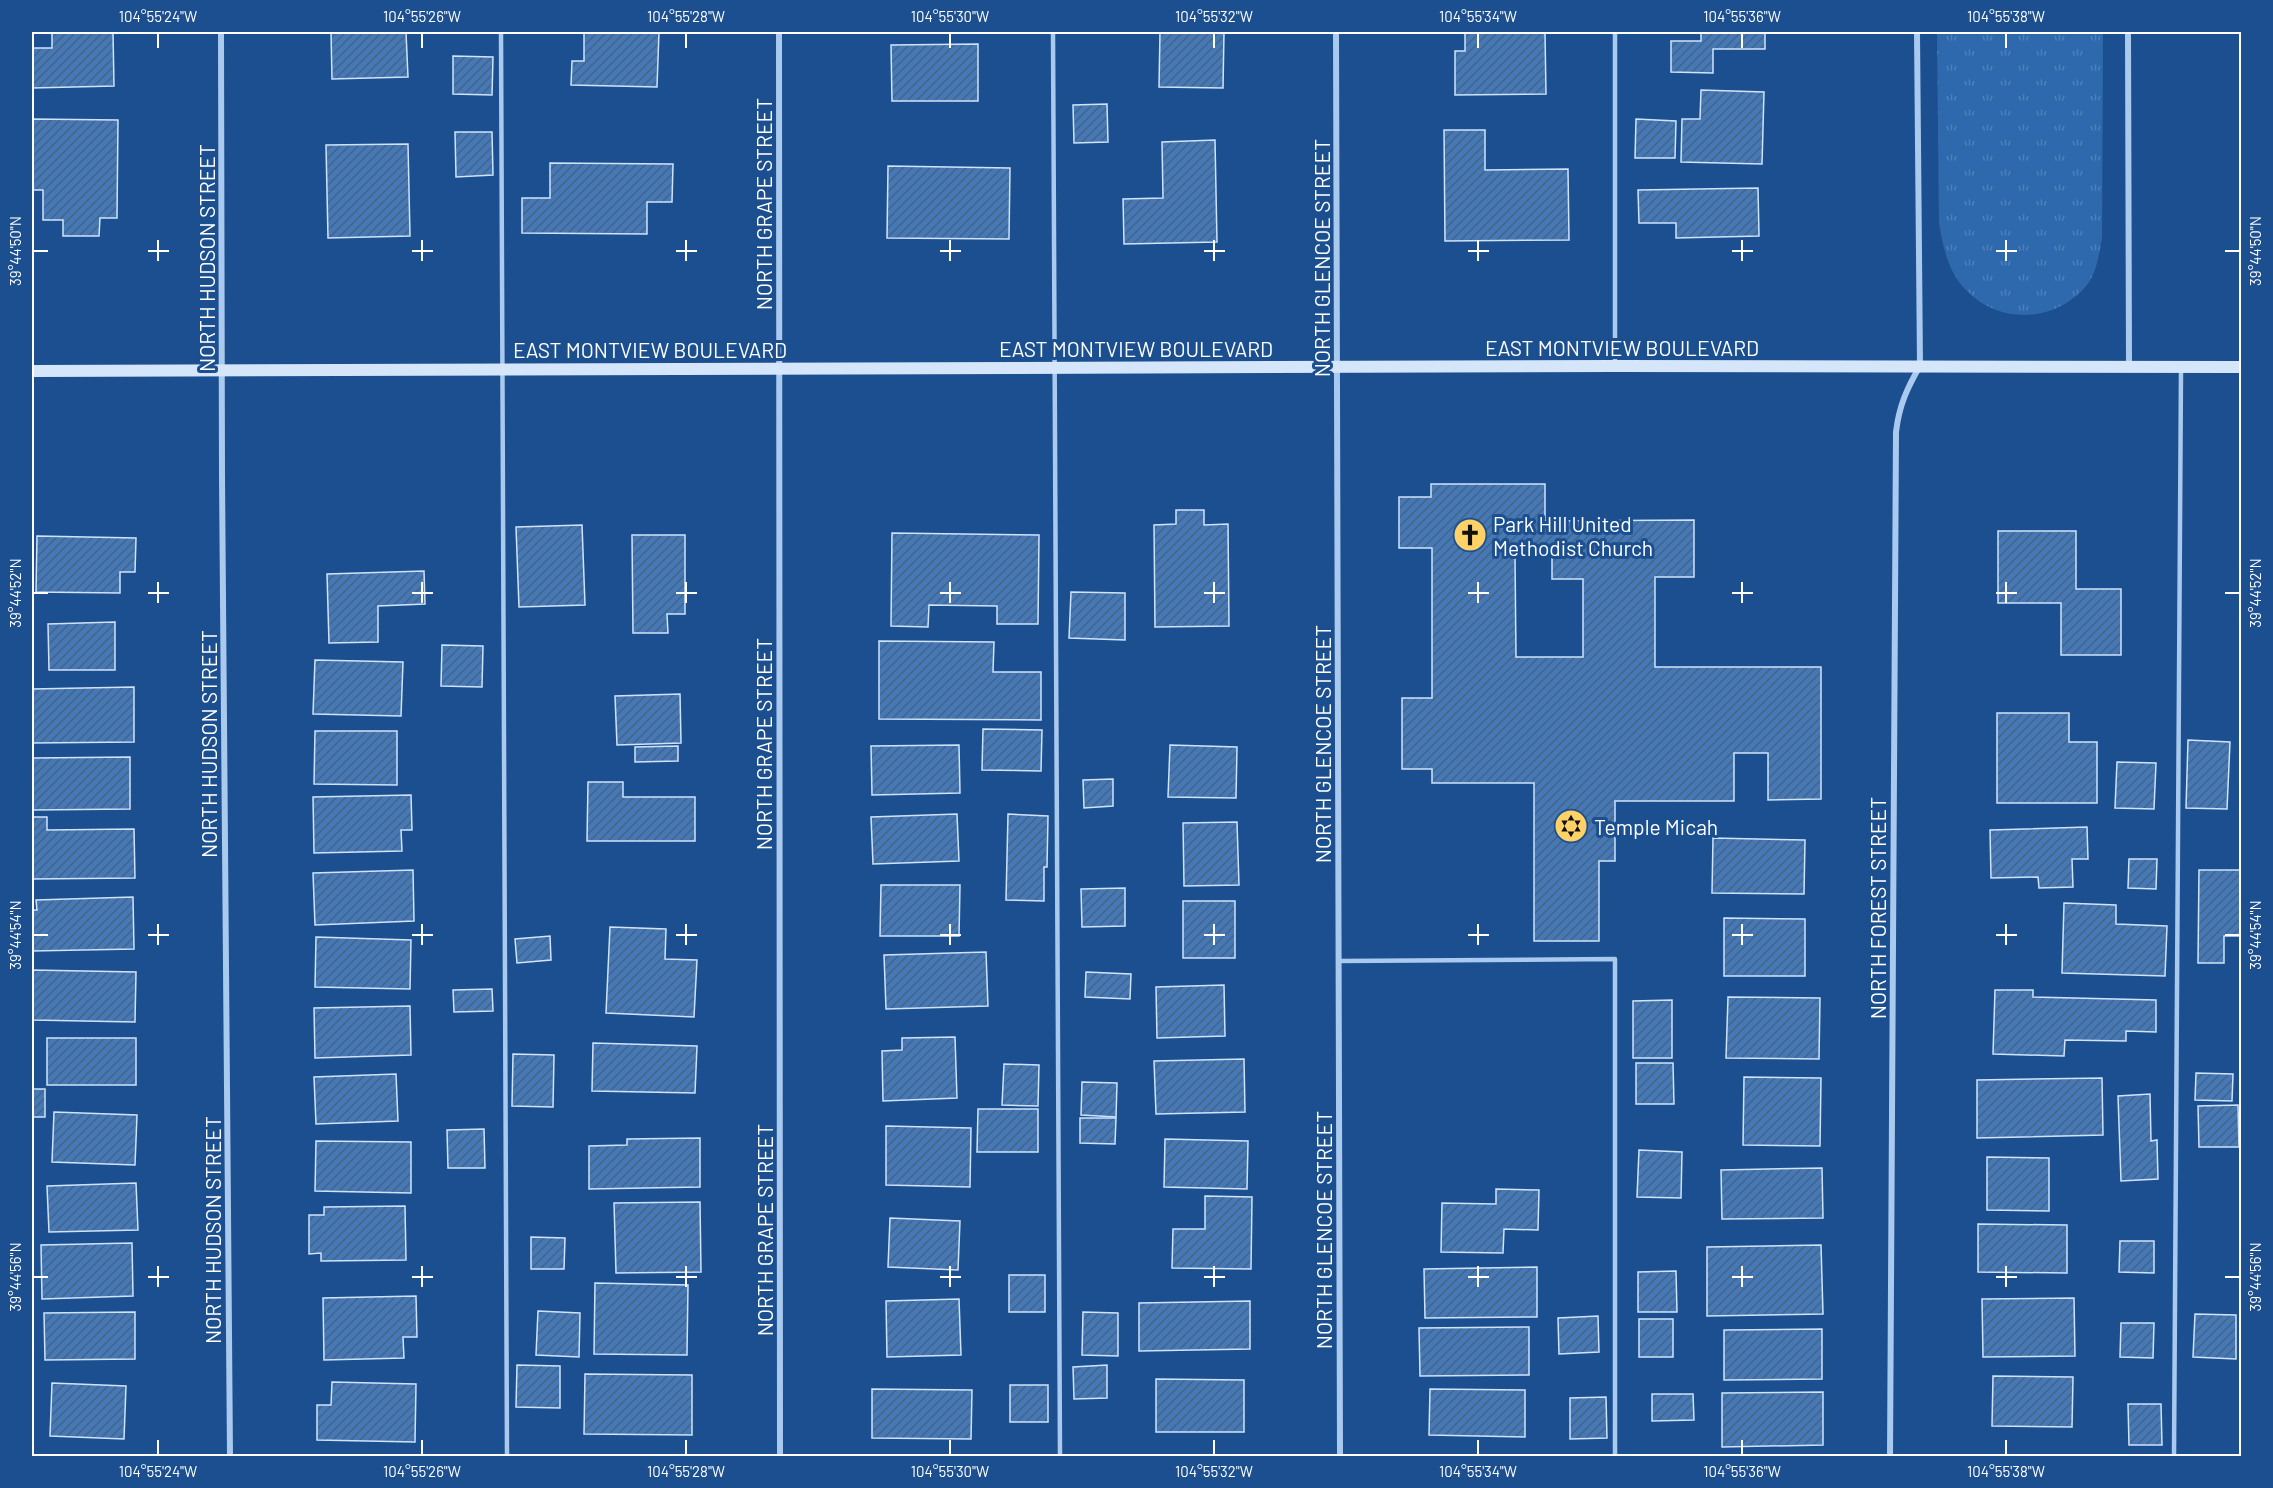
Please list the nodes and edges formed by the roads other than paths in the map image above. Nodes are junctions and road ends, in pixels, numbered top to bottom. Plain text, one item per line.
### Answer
1 (221, 32) edge
2 (501, 32) edge
3 (779, 32) edge
4 (1053, 32) edge
5 (1336, 32) edge
6 (1615, 32) edge
7 (1917, 32) edge
8 (2128, 32) edge
9 (1615, 366) junction
10 (1920, 366) junction
11 (2129, 366) junction
12 (1337, 367) junction
13 (2181, 367) junction
14 (2241, 367) edge
15 (1055, 368) junction
16 (503, 369) junction
17 (779, 369) junction
18 (223, 370) junction
19 (32, 371) edge
20 (1339, 962) junction
21 (230, 1456) edge
22 (507, 1456) edge
23 (780, 1456) edge
24 (1060, 1456) edge
25 (1340, 1456) edge
26 (1615, 1456) edge
27 (1890, 1456) edge
28 (2174, 1456) edge

1 - 18 street, NORTH HUDSON STREET
2 - 16 lane
3 - 17 street, NORTH GRAPE STREET
4 - 15 lane
5 - 12 street, NORTH GLENCOE STREET
6 - 9 lane
7 - 10 street
8 - 11 street
9 - 10 street, EAST MONTVIEW BOULEVARD
9 - 12 street, EAST MONTVIEW BOULEVARD
10 - 11 street, EAST MONTVIEW BOULEVARD
10 - 27 street, NORTH FOREST STREET
11 - 13 street, EAST MONTVIEW BOULEVARD
12 - 15 street, EAST MONTVIEW BOULEVARD
12 - 20 street, NORTH GLENCOE STREET
13 - 14 street, EAST MONTVIEW BOULEVARD
13 - 28 lane
15 - 17 street, EAST MONTVIEW BOULEVARD
15 - 24 lane
16 - 17 street, EAST MONTVIEW BOULEVARD
16 - 18 street, EAST MONTVIEW BOULEVARD
16 - 22 lane
17 - 23 street, NORTH GRAPE STREET
18 - 19 street, EAST MONTVIEW BOULEVARD
18 - 21 street, NORTH HUDSON STREET
20 - 25 street, NORTH GLENCOE STREET
20 - 26 lane

